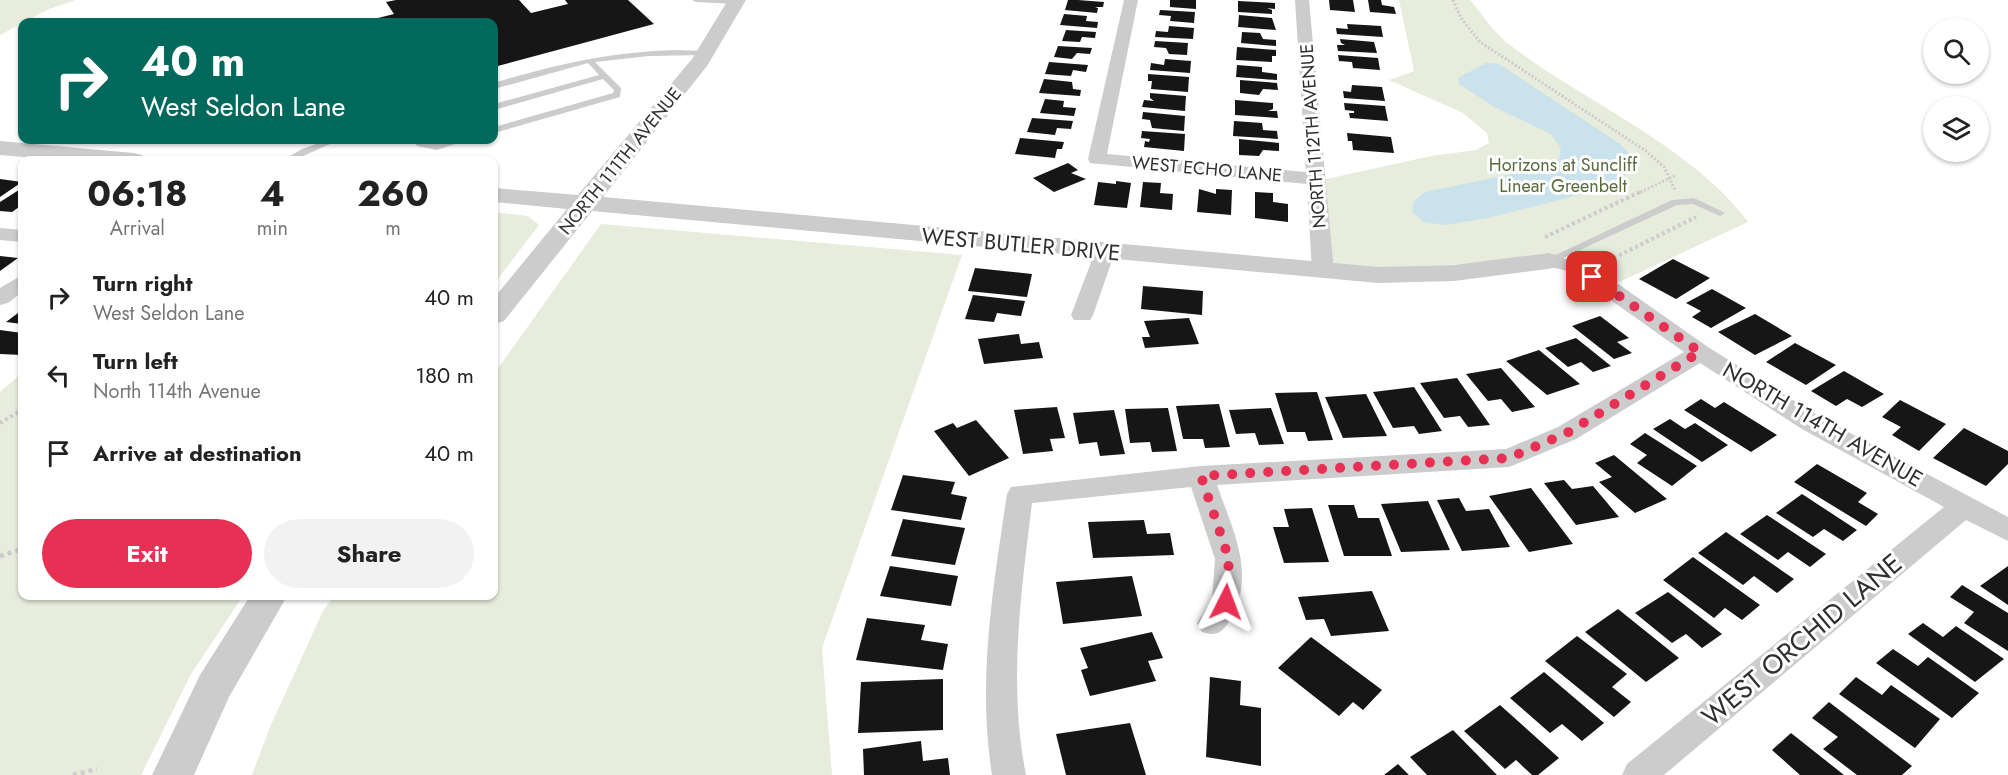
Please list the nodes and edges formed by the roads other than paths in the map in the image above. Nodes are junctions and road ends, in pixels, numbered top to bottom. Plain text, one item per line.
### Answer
1 (696, 0) edge
2 (1131, 0) edge
3 (1302, 0) edge
4 (736, 1) edge
5 (705, 53) junction
6 (589, 60) junction
7 (604, 76) junction
8 (498, 85) edge
9 (498, 106) edge
10 (498, 129) edge
11 (322, 144) edge
12 (420, 144) edge
13 (448, 144) edge
14 (0, 148) edge
15 (89, 156) edge
16 (295, 156) edge
17 (1317, 179) junction
18 (498, 195) edge
19 (586, 203) junction
20 (1716, 211) road end
21 (0, 234) edge
22 (18, 236) edge
23 (1546, 249) junction
24 (1105, 252) junction
25 (1323, 272) junction
26 (18, 285) edge
27 (0, 298) edge
28 (498, 310) edge
29 (1082, 315) dead end
30 (1700, 352) junction
31 (1201, 476) junction
32 (1964, 506) junction
33 (2008, 530) edge
34 (267, 600) edge
35 (1212, 623) dead end
36 (173, 775) edge
37 (1009, 775) edge
38 (1639, 775) edge

1 - 4 lane
2 - 17 street, WEST ECHO LANE
3 - 17 street, NORTH 112TH AVENUE
4 - 5 street, NORTH 111TH AVENUE
5 - 6 lane
5 - 19 street, NORTH 111TH AVENUE
6 - 7 lane
6 - 8 lane
7 - 9 lane
7 - 10 lane
11 - 16 lane
12 - 13 lane
14 - 15 street
17 - 25 street, NORTH 112TH AVENUE
18 - 19 street, WEST BUTLER DRIVE
19 - 24 street, WEST BUTLER DRIVE
19 - 28 street, NORTH 111TH AVENUE
20 - 23 lane
21 - 22 street
23 - 25 street, WEST BUTLER DRIVE
23 - 30 street, NORTH 114TH AVENUE
24 - 25 street, WEST BUTLER DRIVE
24 - 29 street
26 - 27 street
30 - 31 street
30 - 32 street, NORTH 114TH AVENUE
31 - 35 street
31 - 37 street
32 - 33 street, NORTH 114TH AVENUE
32 - 38 street, WEST ORCHID LANE
34 - 36 street

